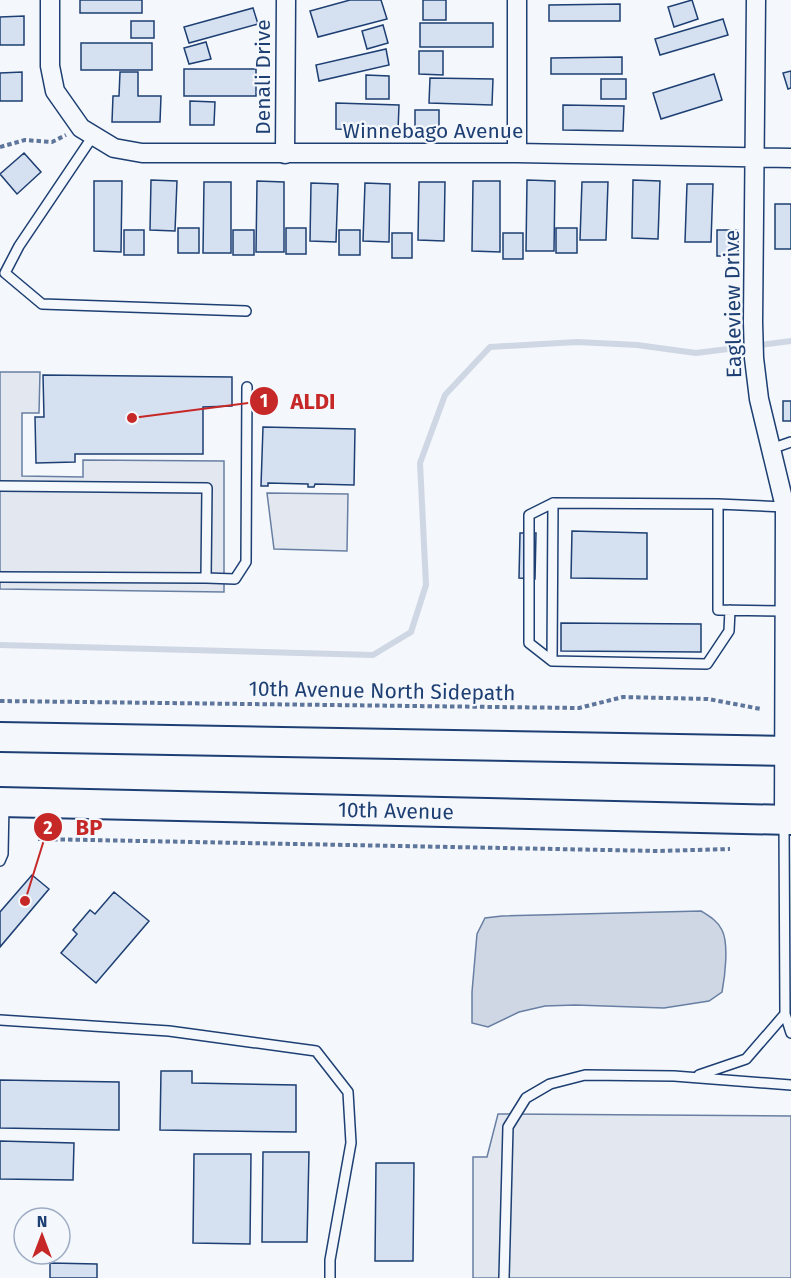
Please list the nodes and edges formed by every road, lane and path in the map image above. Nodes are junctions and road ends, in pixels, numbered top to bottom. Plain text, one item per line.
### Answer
1 (50, 0) edge
2 (286, 0) edge
3 (518, 0) edge
4 (756, 0) edge
5 (87, 132) junction
6 (0, 147) edge
7 (517, 153) junction
8 (285, 154) junction
9 (755, 158) junction
10 (791, 158) edge
11 (246, 311) dead end
12 (248, 387) dead end
13 (791, 442) edge
14 (771, 449) junction
15 (0, 486) edge
16 (553, 503) junction
17 (718, 504) junction
18 (788, 508) edge
19 (0, 577) edge
20 (206, 578) junction
21 (730, 610) junction
22 (787, 611) edge
23 (552, 661) junction
24 (0, 701) edge
25 (761, 709) dead end
26 (0, 737) edge
27 (787, 751) edge
28 (2, 802) edge
29 (788, 820) edge
30 (38, 839) dead end
31 (730, 849) dead end
32 (0, 861) edge
33 (785, 1014) junction
34 (0, 1020) edge
35 (791, 1033) edge
36 (694, 1077) junction
37 (791, 1085) edge
38 (330, 1278) edge
39 (504, 1278) edge

1 - 5 street
2 - 8 street, Denali Drive
3 - 7 street
4 - 9 street, Eagleview Drive
5 - 6 path
5 - 8 street, Winnebago Avenue
5 - 11 lane
7 - 8 street, Winnebago Avenue
7 - 9 street, Winnebago Avenue
9 - 10 street, Winnebago Avenue
9 - 14 street, Eagleview Drive
12 - 20 lane
13 - 14 lane
14 - 18 street, Eagleview Drive
15 - 20 lane
16 - 17 lane
16 - 23 lane
16 - 23 lane
17 - 18 lane
17 - 21 lane
18 - 22 street, Eagleview Drive
19 - 20 lane
21 - 22 lane
21 - 23 lane
22 - 27 street, Eagleview Drive
24 - 25 path, 10th Avenue North Sidepath
26 - 27 main road
27 - 29 street, Eagleview Drive
28 - 29 main road, 10th Avenue
28 - 32 lane
29 - 33 lane
30 - 31 path
33 - 35 lane
33 - 36 lane
34 - 38 lane
36 - 37 lane
36 - 39 lane

